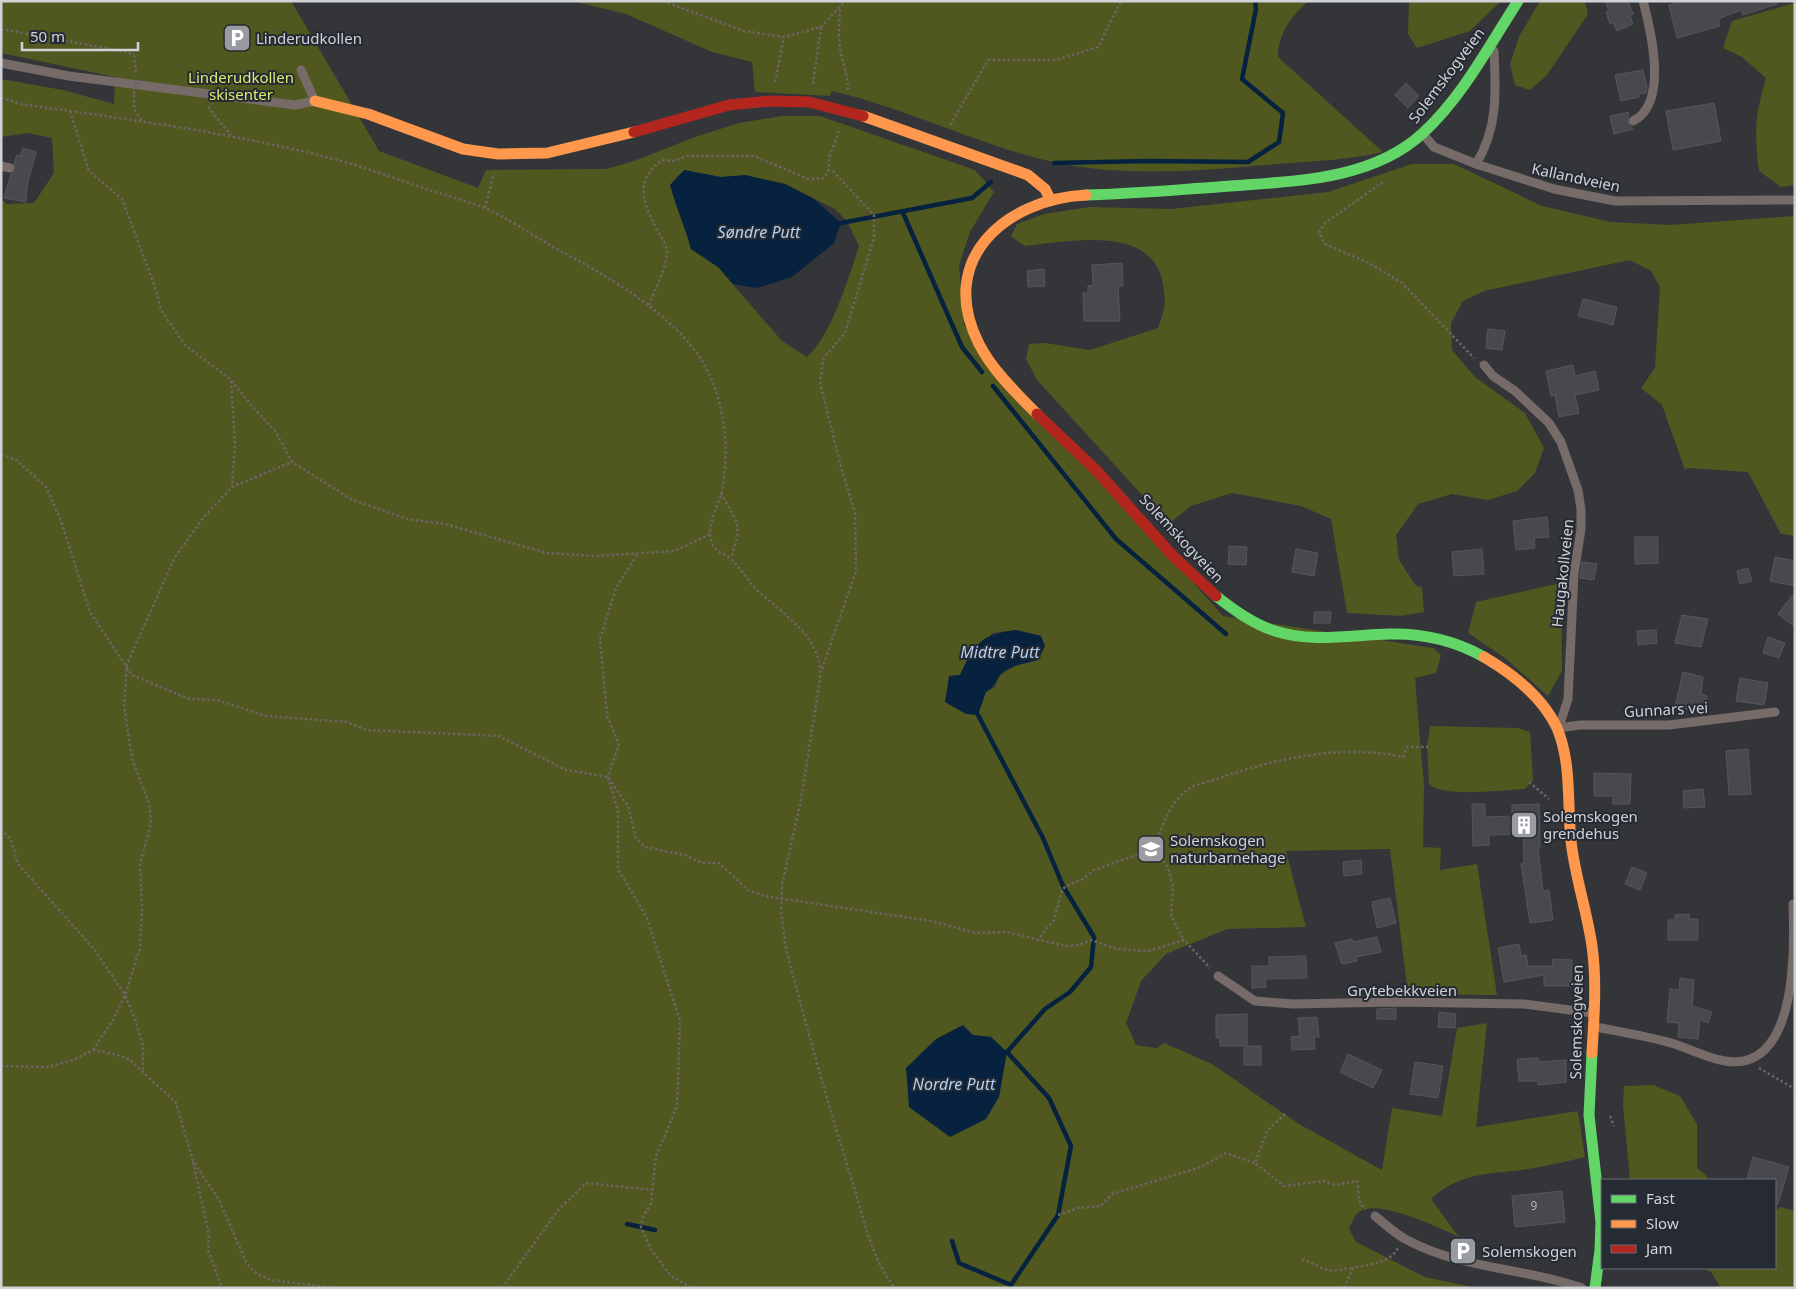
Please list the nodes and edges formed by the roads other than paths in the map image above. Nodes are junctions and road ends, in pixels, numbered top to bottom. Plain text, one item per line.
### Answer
1 (1518, 1) edge
2 (1643, 1) edge
3 (1493, 38) junction
4 (1, 63) edge
5 (301, 70) dead end
6 (315, 101) junction
7 (1633, 121) dead end
8 (1422, 134) junction
9 (1476, 164) junction
10 (1050, 199) junction
11 (1795, 200) edge
12 (1484, 365) road end
13 (1775, 712) dead end
14 (1558, 728) junction
15 (1792, 904) dead end
16 (1218, 976) road end
17 (1594, 1014) junction
18 (1593, 1027) junction
19 (1375, 1216) road end
20 (1582, 1288) edge
21 (1594, 1288) edge

1 - 3 street, Solemskogveien
2 - 7 lane
3 - 8 street, Solemskogveien
3 - 9 lane
4 - 6 lane
5 - 6 lane
6 - 10 street
8 - 9 lane, Kallandveien
8 - 10 street, Solemskogveien
9 - 11 lane, Kallandveien
10 - 14 street, Solemskogveien
12 - 14 lane, Haugakollveien
13 - 14 lane, Gunnars vei
14 - 17 street, Solemskogveien
15 - 18 lane
16 - 17 lane, Grytebekkveien
17 - 18 street, Solemskogveien
18 - 21 street, Solemskogveien
19 - 20 lane

